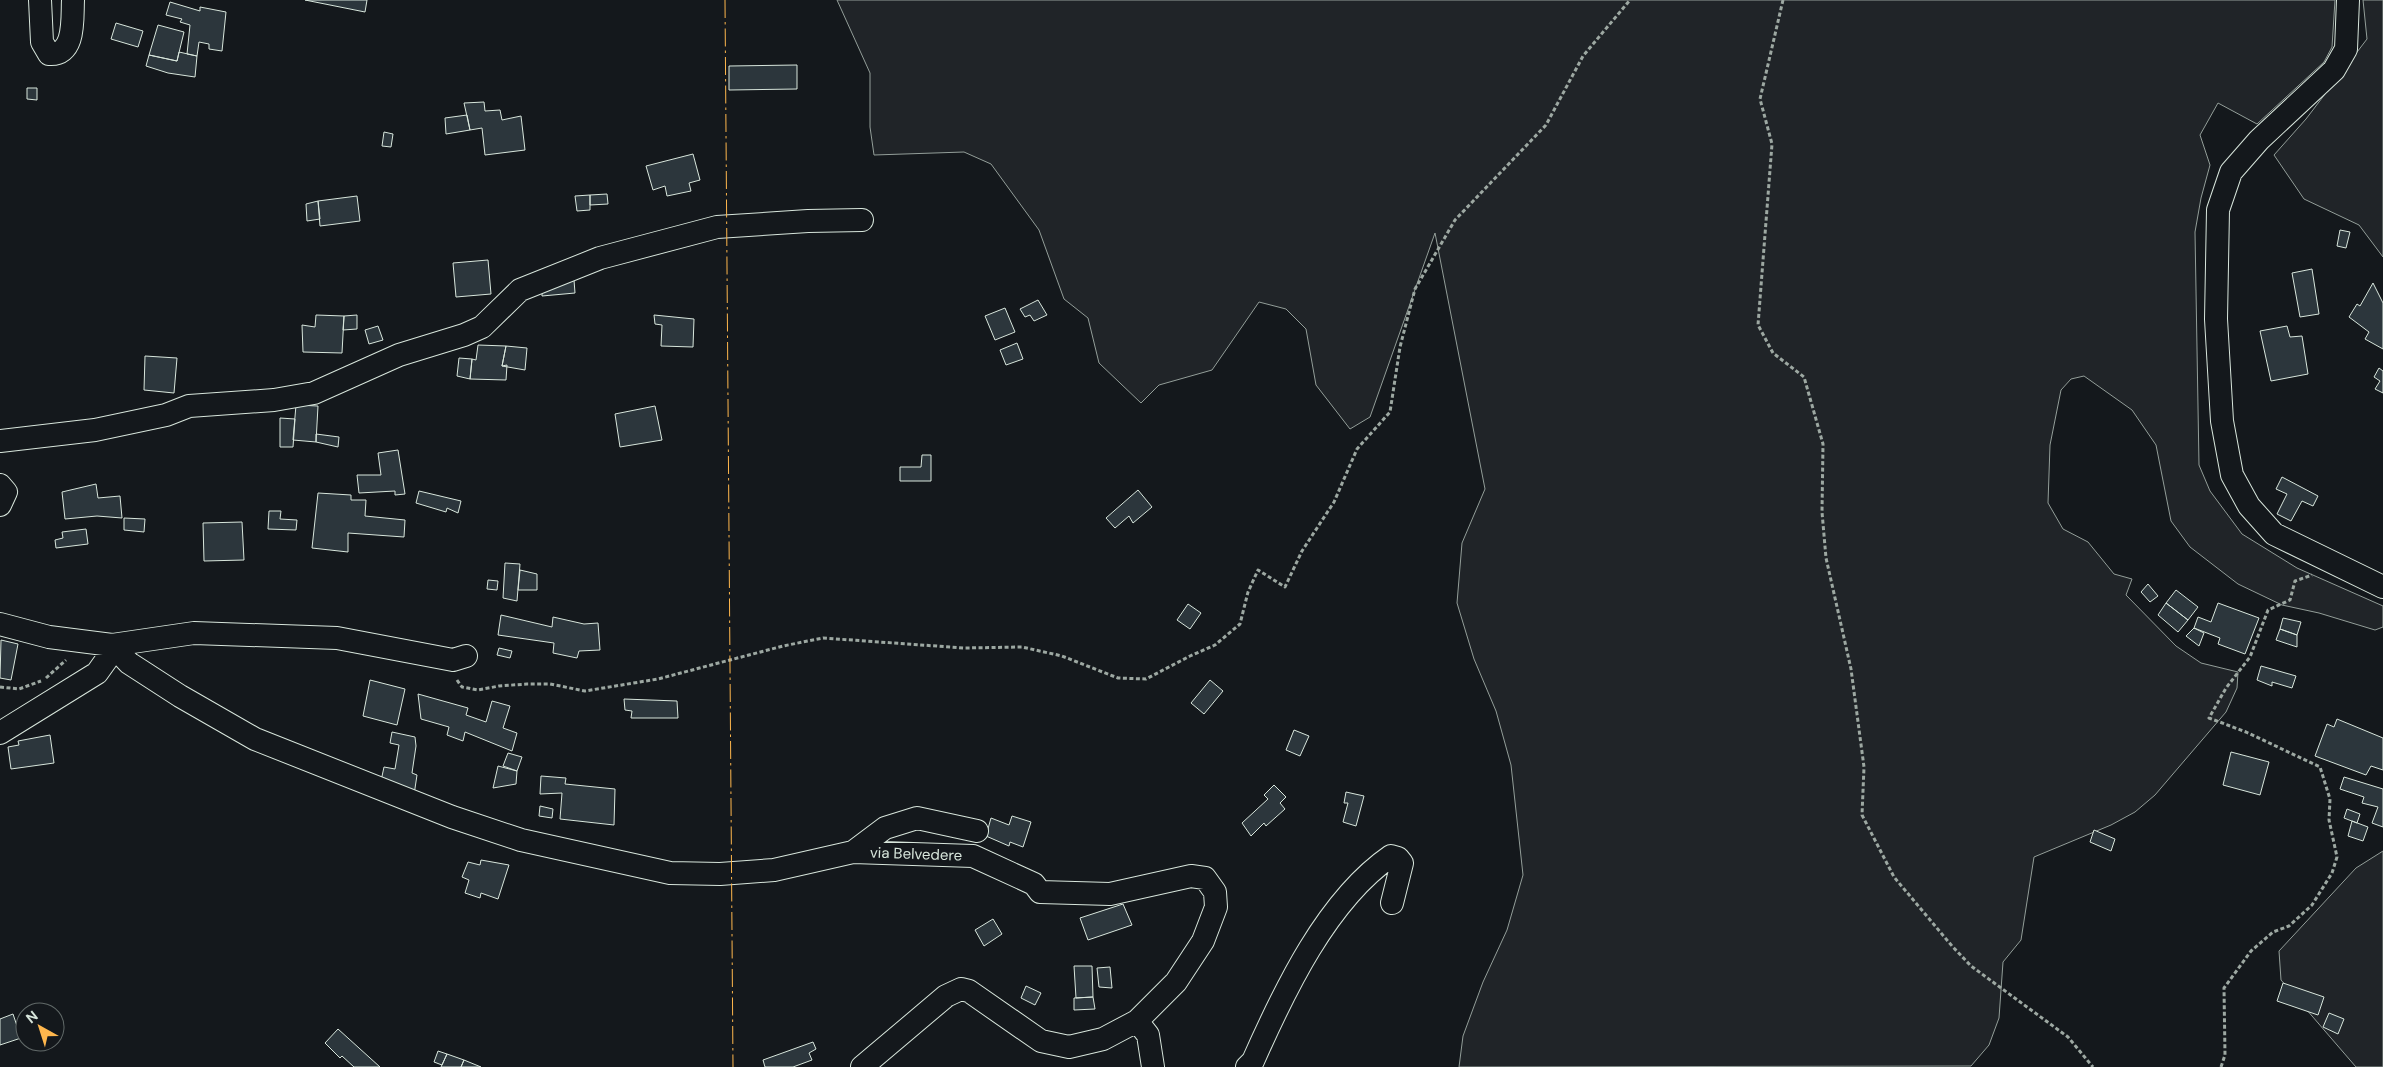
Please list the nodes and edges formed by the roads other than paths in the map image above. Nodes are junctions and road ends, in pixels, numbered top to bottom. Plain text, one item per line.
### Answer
1 (40, 0) edge
2 (73, 0) edge
3 (2348, 0) edge
4 (862, 220) dead end
5 (0, 441) edge
6 (0, 485) edge
7 (0, 505) edge
8 (2383, 587) edge
9 (0, 624) edge
10 (112, 645) junction
11 (466, 656) dead end
12 (0, 733) edge
13 (977, 831) dead end
14 (853, 852) junction
15 (1392, 903) dead end
16 (1137, 1021) junction
17 (862, 1067) edge
18 (1153, 1067) edge
19 (1247, 1067) edge

1 - 2 street
3 - 8 street
4 - 5 street
6 - 7 street
9 - 10 street
10 - 11 street
10 - 12 street
10 - 14 street
13 - 14 street
14 - 16 street, via Belvedere
15 - 19 street
16 - 17 street
16 - 18 street

